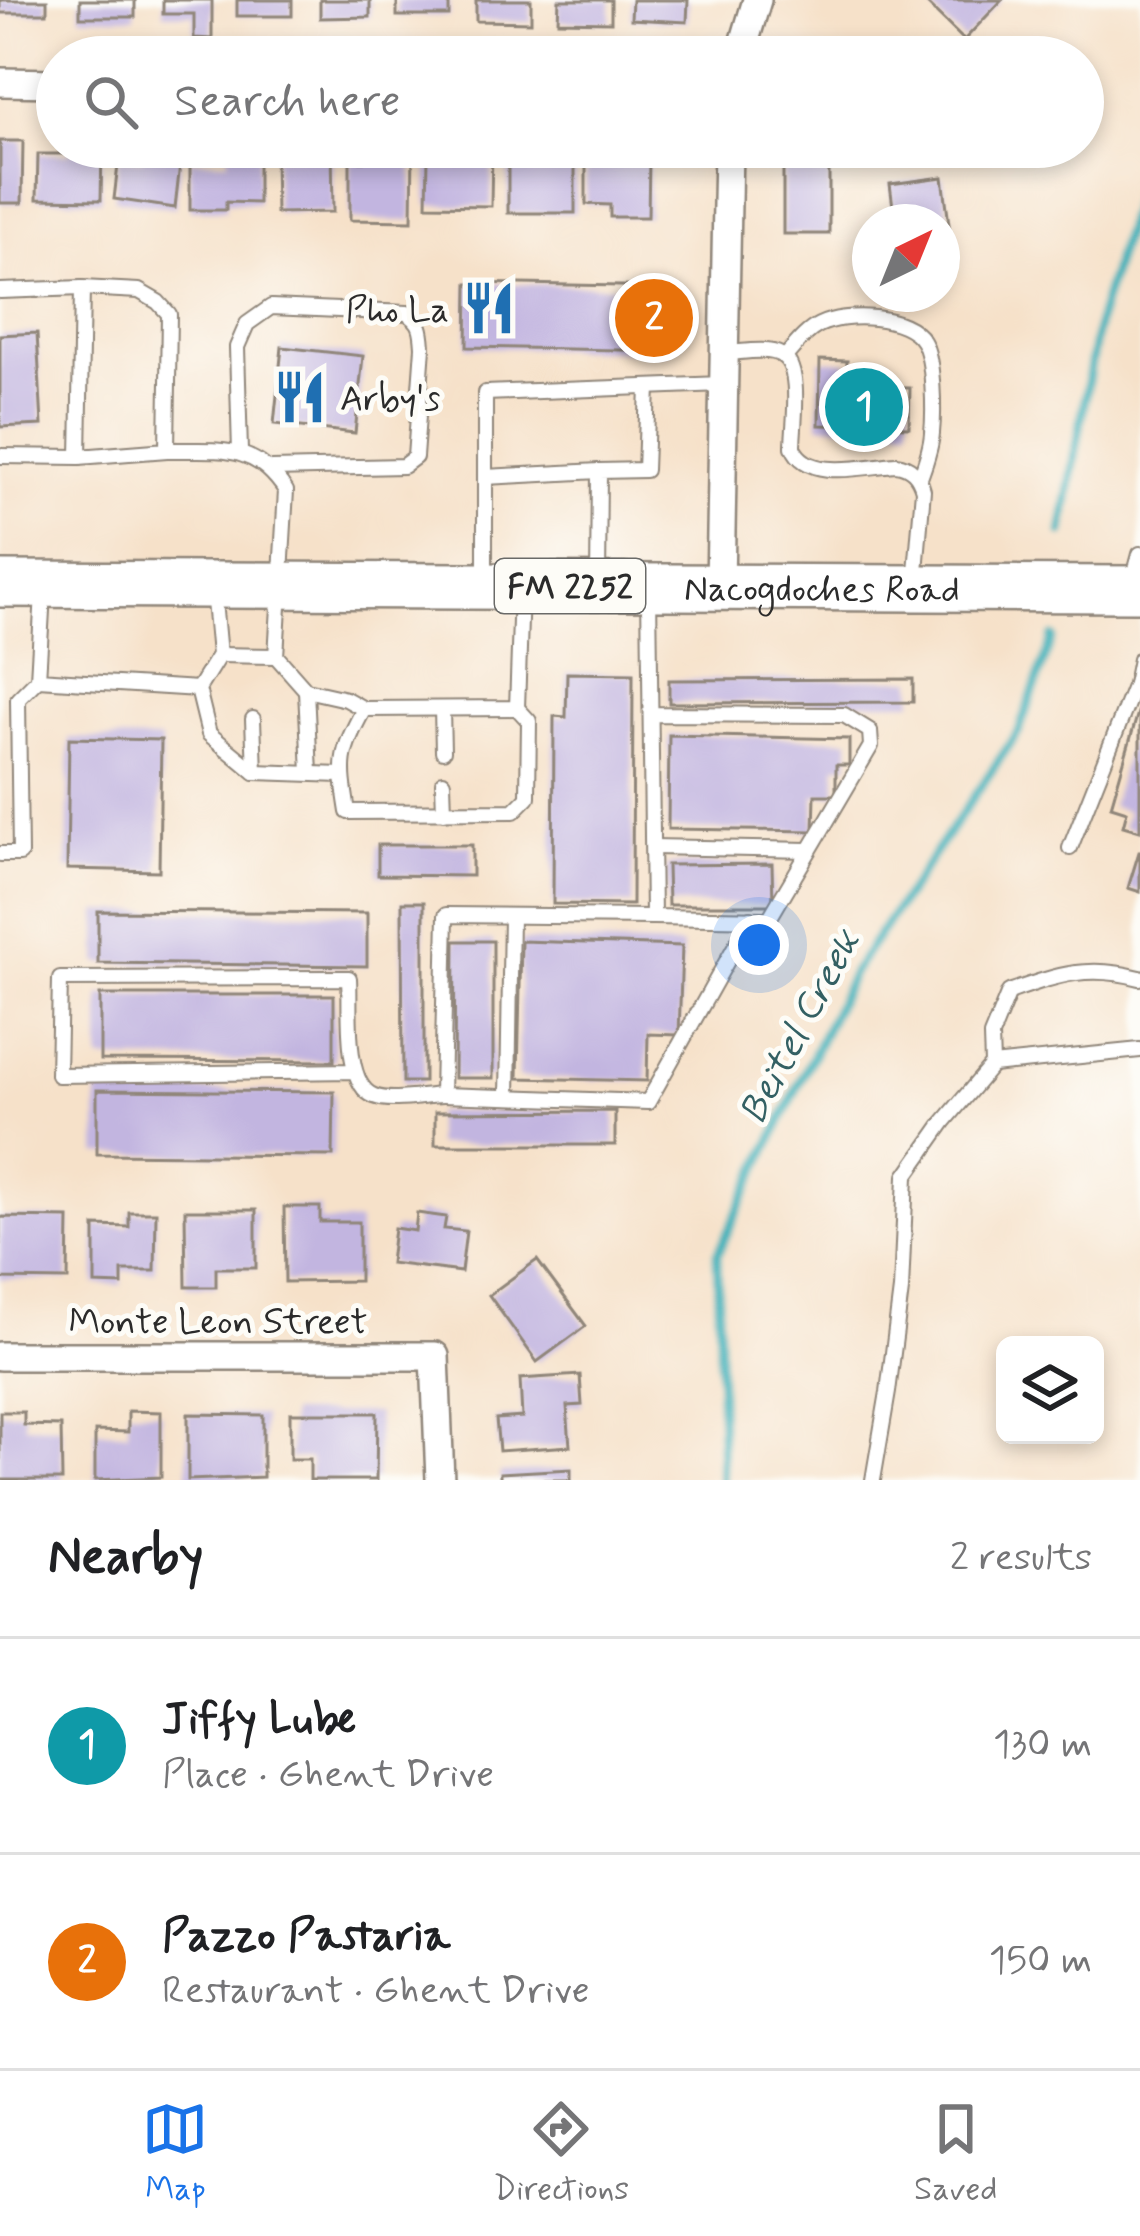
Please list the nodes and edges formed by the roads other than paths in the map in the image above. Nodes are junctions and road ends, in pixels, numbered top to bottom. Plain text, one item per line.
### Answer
1 (757, 0) edge
2 (746, 36) edge
3 (0, 82) edge
4 (36, 83) edge
5 (728, 168) edge
6 (82, 288) junction
7 (0, 291) edge
8 (724, 353) junction
9 (785, 357) junction
10 (723, 384) junction
11 (648, 387) junction
12 (167, 450) junction
13 (240, 452) junction
14 (0, 456) edge
15 (79, 457) junction
16 (272, 469) junction
17 (599, 471) junction
18 (485, 477) junction
19 (920, 478) junction
20 (1137, 578) edge
21 (22, 584) edge
22 (213, 584) junction
23 (280, 585) junction
24 (503, 585) junction
25 (598, 586) junction
26 (649, 586) junction
27 (720, 586) junction
28 (915, 588) junction
29 (219, 655) junction
30 (250, 656) junction
31 (276, 656) junction
32 (1140, 659) edge
33 (251, 677) dead end
34 (38, 679) junction
35 (1137, 684) edge
36 (198, 689) junction
37 (306, 690) junction
38 (517, 708) junction
39 (364, 709) junction
40 (442, 709) junction
41 (652, 714) junction
42 (253, 719) dead end
43 (443, 751) dead end
44 (254, 772) junction
45 (310, 773) junction
46 (342, 775) junction
47 (443, 782) dead end
48 (444, 812) junction
49 (653, 847) junction
50 (1070, 848) dead end
51 (809, 850) junction
52 (0, 854) edge
53 (511, 916) junction
54 (653, 917) junction
55 (752, 918) junction
56 (1140, 978) edge
57 (1140, 1050) edge
58 (992, 1065) junction
59 (353, 1071) junction
60 (442, 1095) junction
61 (508, 1097) junction
62 (0, 1356) edge
63 (440, 1480) edge
64 (873, 1480) edge

1 - 2 street
3 - 4 street
5 - 8 street
6 - 7 lane
6 - 12 lane
6 - 15 lane
8 - 9 lane
8 - 10 street
9 - 19 lane
9 - 19 lane
10 - 11 lane
10 - 27 street
11 - 17 lane
11 - 18 lane
12 - 13 lane
12 - 15 lane
13 - 16 lane
13 - 16 lane
14 - 15 lane
16 - 23 lane
17 - 18 lane
17 - 25 lane
18 - 24 lane
19 - 28 lane
20 - 28 main road, Nacogdoches Road / FM 2252
21 - 22 main road, Nacogdoches Road / FM 2252
21 - 34 lane
22 - 23 main road, Nacogdoches Road / FM 2252
22 - 29 lane
23 - 24 main road, Nacogdoches Road / FM 2252
23 - 31 lane
24 - 25 main road, Nacogdoches Road / FM 2252
24 - 38 lane
25 - 26 main road, Nacogdoches Road / FM 2252
26 - 27 main road, Nacogdoches Road / FM 2252
26 - 41 lane
27 - 28 main road, Nacogdoches Road / FM 2252
29 - 30 lane
29 - 36 lane
30 - 31 lane
30 - 33 lane
31 - 37 lane
32 - 35 lane
34 - 36 lane
34 - 52 lane
35 - 50 lane
36 - 44 lane
37 - 39 lane
37 - 45 lane
38 - 40 lane
38 - 48 lane
39 - 40 lane
39 - 46 lane
40 - 43 lane
41 - 49 lane
41 - 51 lane
42 - 44 lane
44 - 45 lane
45 - 46 lane
46 - 48 lane
47 - 48 lane
49 - 51 lane
49 - 54 lane
51 - 55 lane
53 - 54 lane
53 - 60 lane
53 - 61 lane
54 - 55 lane
55 - 61 lane
56 - 58 lane
57 - 58 lane
58 - 64 lane
59 - 59 lane
59 - 60 lane
60 - 61 lane
62 - 63 street, Monte Leon Street

